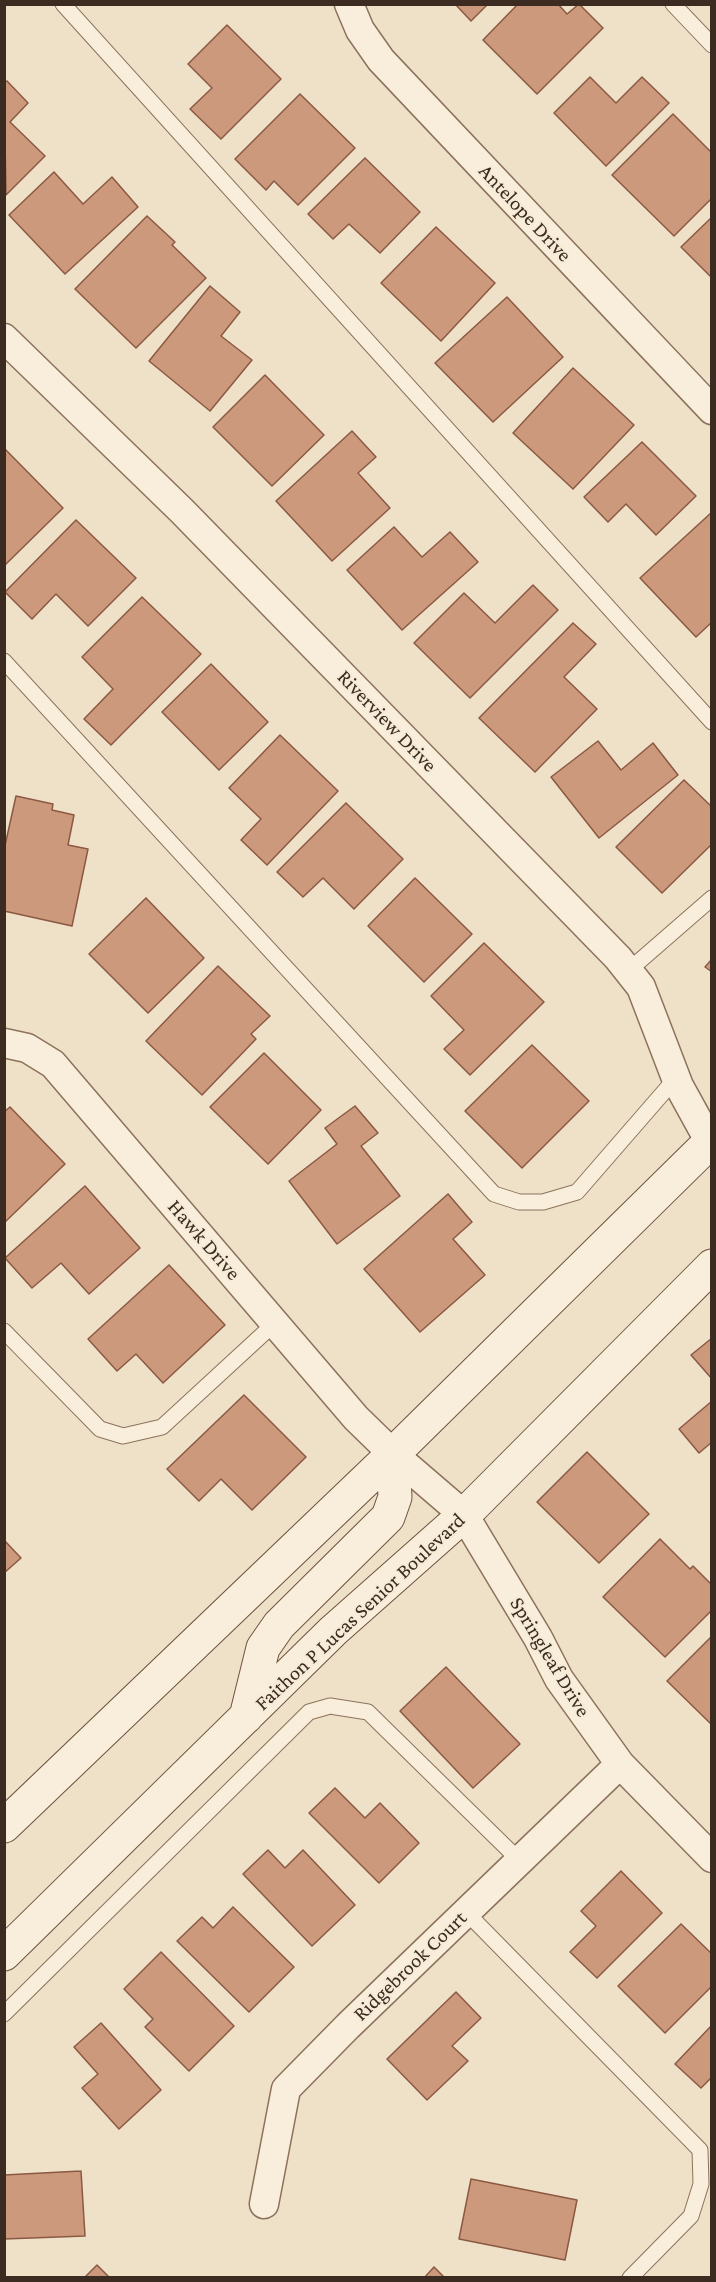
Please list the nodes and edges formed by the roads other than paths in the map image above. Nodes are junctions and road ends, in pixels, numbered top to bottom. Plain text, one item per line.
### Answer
1 (673, 4) edge
2 (349, 6) edge
3 (69, 7) edge
4 (711, 45) edge
5 (4, 338) edge
6 (711, 410) edge
7 (4, 661) edge
8 (711, 722) edge
9 (711, 898) edge
10 (628, 971) junction
11 (4, 1043) edge
12 (676, 1078) junction
13 (710, 1143) edge
14 (711, 1266) edge
15 (275, 1323) junction
16 (4, 1331) edge
17 (393, 1454) junction
18 (464, 1515) junction
19 (246, 1717) junction
20 (620, 1764) junction
21 (4, 1826) edge
22 (711, 1858) edge
23 (520, 1861) junction
24 (466, 1912) junction
25 (4, 1954) edge
26 (4, 2014) edge
27 (264, 2204) dead end
28 (630, 2277) edge

1 - 4 lane
2 - 6 street, Antelope Drive
3 - 8 lane
5 - 10 street, Riverview Drive
7 - 12 lane
9 - 10 lane
10 - 12 street, Riverview Drive
11 - 15 street, Hawk Drive
12 - 13 street, Riverview Drive
13 - 17 main road
14 - 18 main road, Faithon P Lucas Senior Boulevard
15 - 16 lane
15 - 17 street, Hawk Drive
17 - 18 street, Springleaf Drive
17 - 19 main road
17 - 21 main road
18 - 19 main road, Faithon P Lucas Senior Boulevard
18 - 20 street, Springleaf Drive
19 - 25 main road, Faithon P Lucas Senior Boulevard
20 - 22 street, Springleaf Drive
20 - 23 street, Ridgebrook Court
23 - 24 street, Ridgebrook Court
23 - 26 lane
24 - 27 street, Ridgebrook Court
24 - 28 lane

